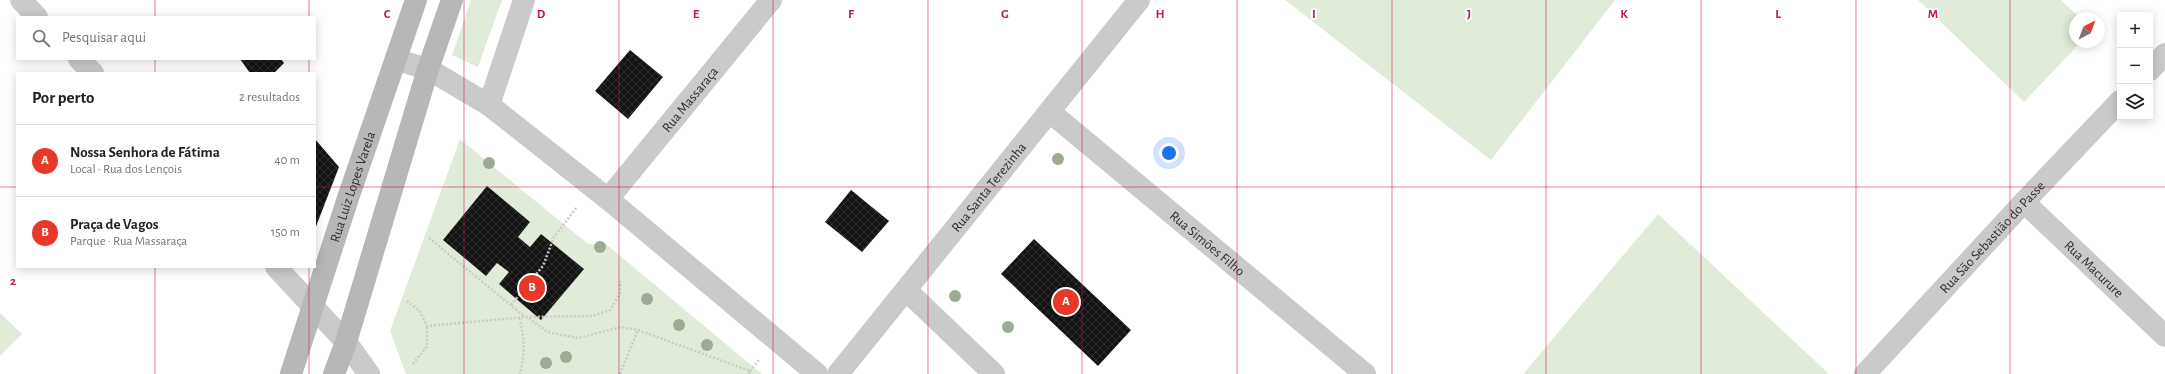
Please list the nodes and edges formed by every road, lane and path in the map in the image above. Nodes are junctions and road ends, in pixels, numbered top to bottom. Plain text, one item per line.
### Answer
1 (20, 0) edge
2 (416, 0) edge
3 (452, 0) edge
4 (524, 0) edge
5 (771, 0) edge
6 (1139, 0) edge
7 (36, 16) edge
8 (2165, 54) edge
9 (80, 60) edge
10 (397, 60) junction
11 (2153, 67) edge
12 (428, 69) junction
13 (91, 72) edge
14 (2117, 104) edge
15 (489, 105) junction
16 (1050, 112) junction
17 (608, 199) junction
18 (2024, 202) junction
19 (562, 227) dead end
20 (429, 238) dead end
21 (277, 268) edge
22 (620, 281) dead end
23 (906, 290) junction
24 (407, 301) dead end
25 (511, 305) junction
26 (313, 307) junction
27 (525, 317) junction
28 (519, 318) junction
29 (529, 318) junction
30 (427, 326) junction
31 (638, 330) junction
32 (2165, 336) edge
33 (346, 342) junction
34 (760, 358) dead end
35 (413, 364) dead end
36 (750, 372) edge
37 (291, 374) edge
38 (334, 374) edge
39 (369, 374) edge
40 (520, 374) edge
41 (620, 374) edge
42 (817, 374) edge
43 (838, 374) edge
44 (994, 374) edge
45 (1365, 374) edge
46 (1865, 374) edge

1 - 7 street
2 - 10 main road, Rua Luiz Lopes Varela
3 - 12 main road
4 - 15 street
5 - 17 street, Rua Massaraça
6 - 16 street, Rua Santa Terezinha
8 - 11 street
9 - 13 street
10 - 12 street
10 - 26 main road, Rua Luiz Lopes Varela
12 - 15 street
12 - 33 main road
14 - 18 street, Rua São Sebastião do Passe
15 - 17 street
16 - 23 street, Rua Santa Terezinha
16 - 45 street, Rua Simões Filho
17 - 42 street
18 - 32 street, Rua Macurure
18 - 46 street, Rua São Sebastião do Passe
19 - 25 path
20 - 25 path
21 - 26 street
22 - 29 path
23 - 43 street, Rua Santa Terezinha
23 - 44 street
24 - 30 path
25 - 27 path
26 - 33 street
26 - 37 main road, Rua Luiz Lopes Varela
27 - 28 path
27 - 29 path
28 - 30 path
28 - 40 path
29 - 31 path
30 - 35 path
31 - 36 path
31 - 41 path
33 - 38 main road
33 - 39 street
34 - 36 path

